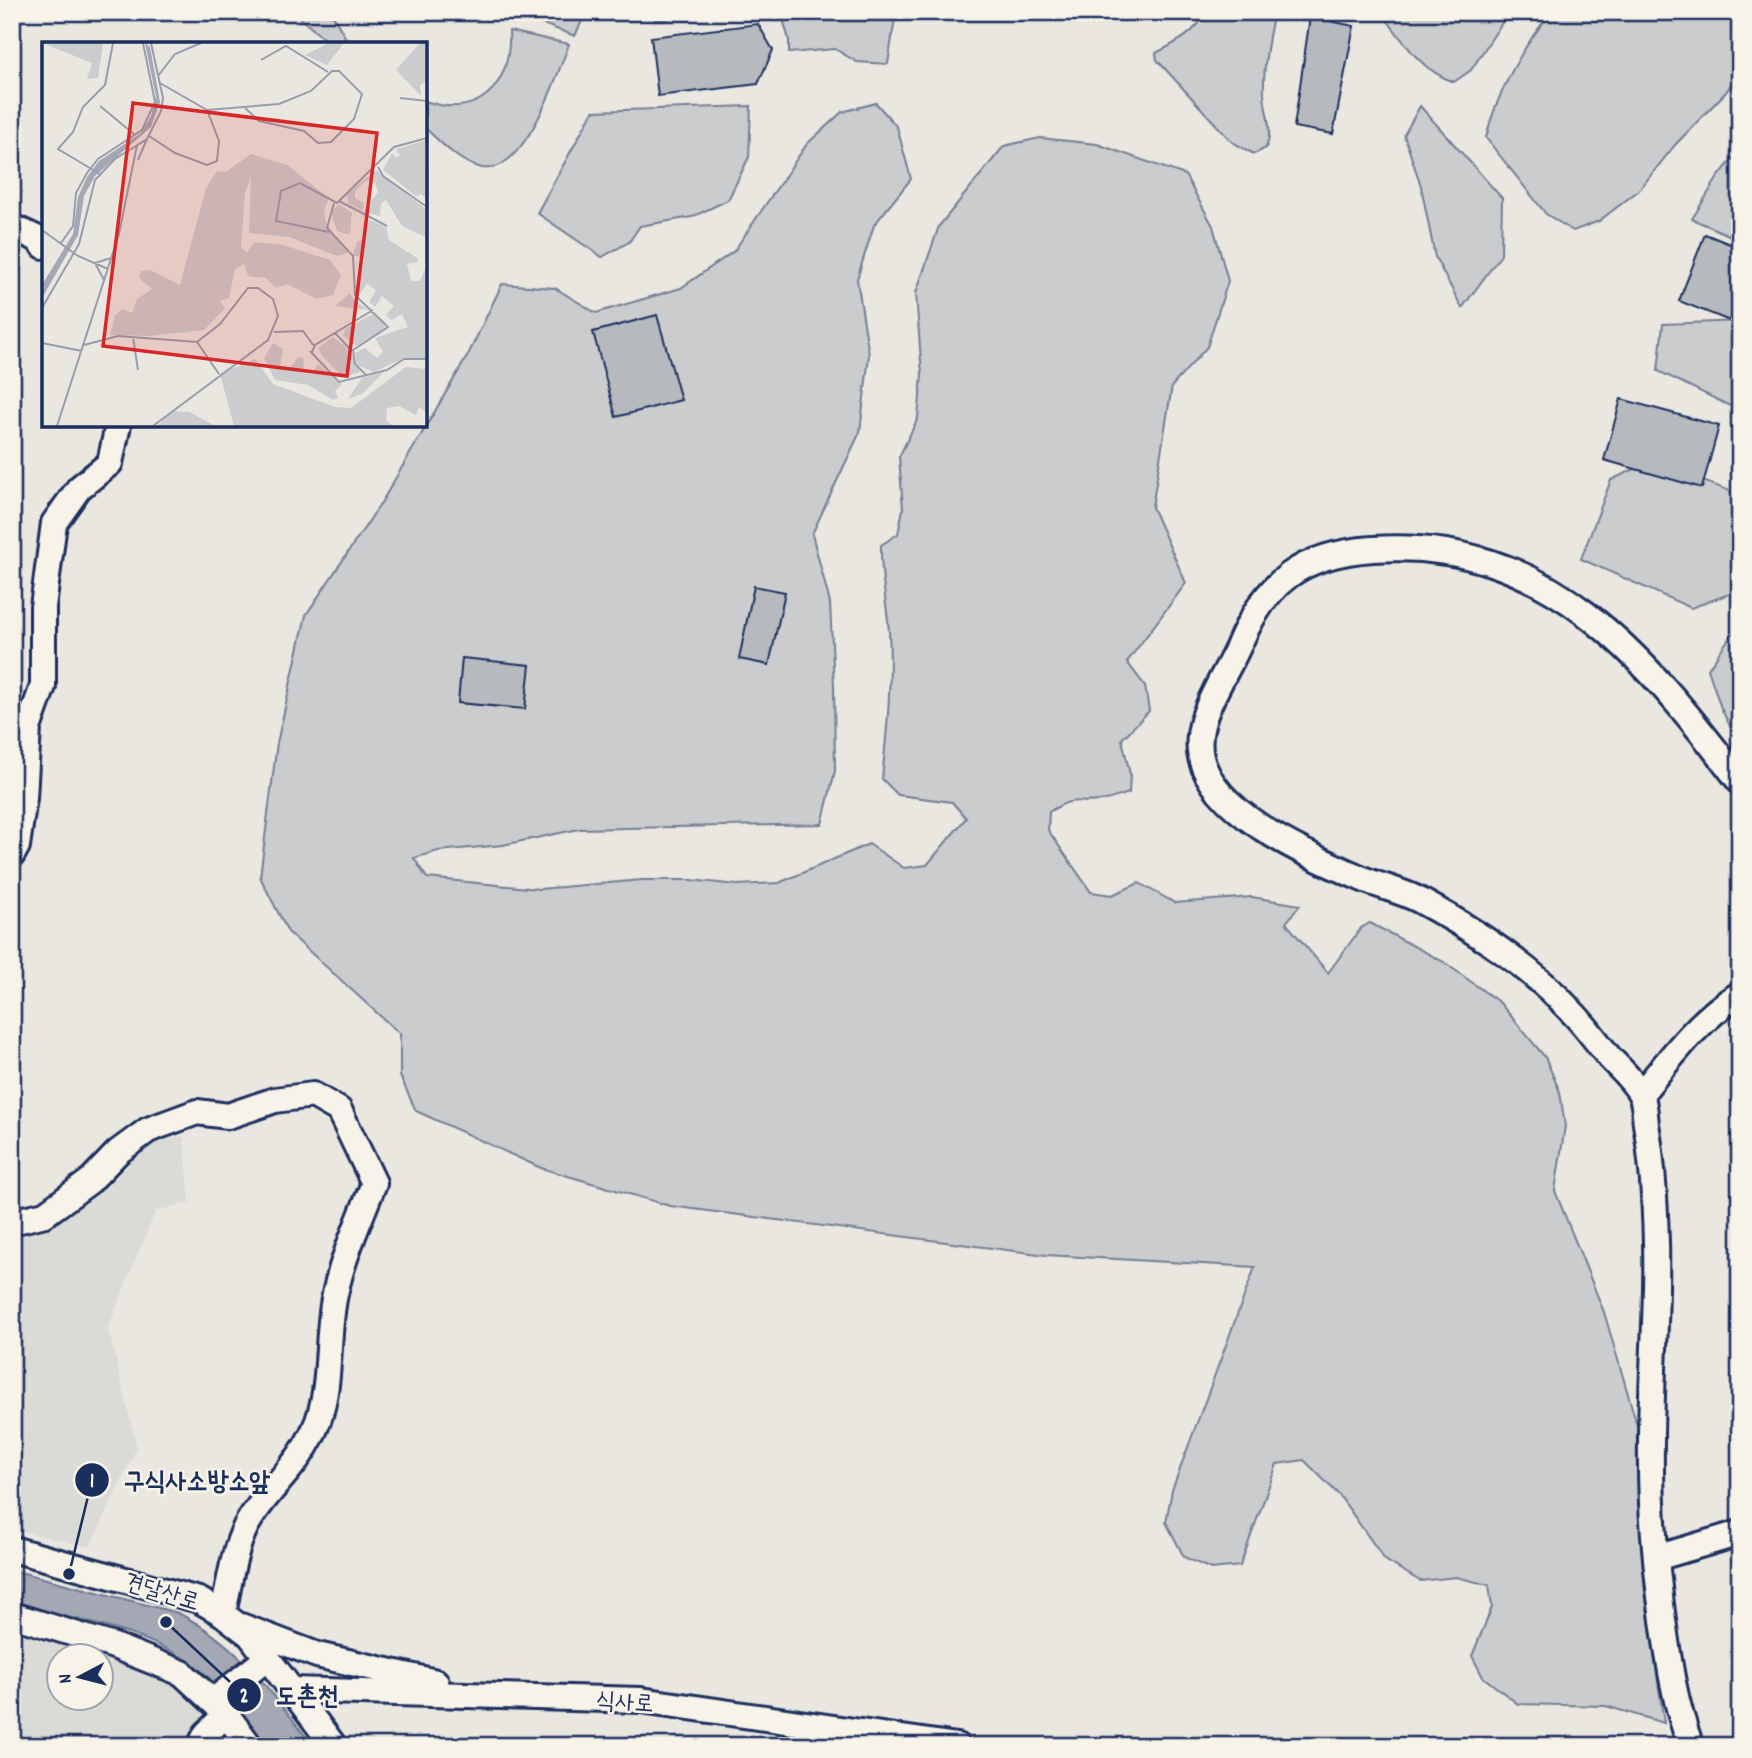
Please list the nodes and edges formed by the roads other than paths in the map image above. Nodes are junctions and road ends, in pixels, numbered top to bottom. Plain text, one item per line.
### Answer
1 (12, 227) edge
2 (42, 244) edge
3 (118, 427) edge
4 (1740, 782) edge
5 (12, 855) edge
6 (1740, 995) edge
7 (1641, 1094) junction
8 (12, 1222) edge
9 (1740, 1533) edge
10 (12, 1549) edge
11 (1657, 1558) junction
12 (12, 1615) edge
13 (232, 1620) junction
14 (264, 1662) junction
15 (291, 1690) junction
16 (454, 1694) junction
17 (220, 1704) junction
18 (200, 1746) edge
19 (250, 1746) edge
20 (334, 1746) edge
21 (957, 1746) edge
22 (1691, 1746) edge

1 - 2 street
3 - 5 street
4 - 7 street
6 - 7 street
7 - 11 street
8 - 13 street
9 - 11 street
10 - 13 street, 견달산로
11 - 22 street
12 - 17 street
13 - 14 street, 견달산로
13 - 16 street
14 - 15 street, 견달산로
14 - 17 street
15 - 16 street, 식사로
15 - 20 street, 견달산로
16 - 21 street, 식사로
17 - 18 street
17 - 19 street

